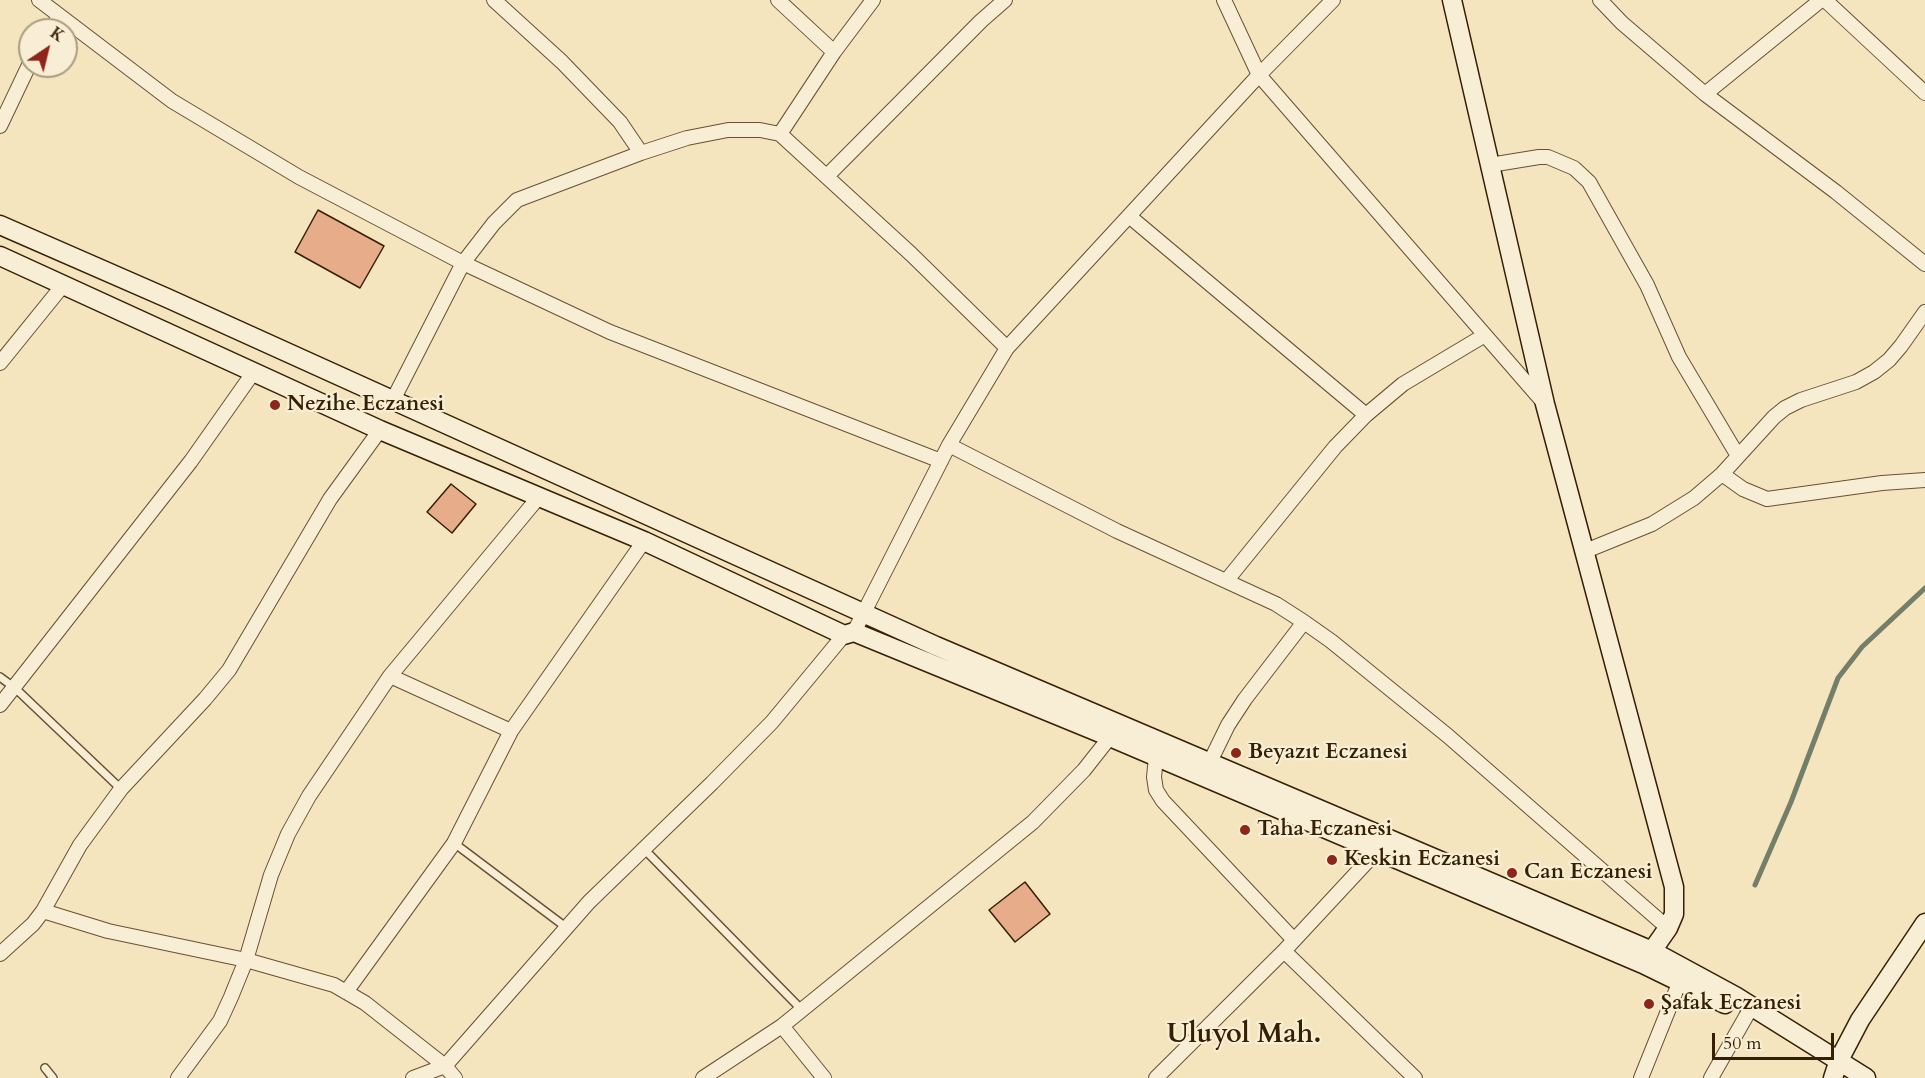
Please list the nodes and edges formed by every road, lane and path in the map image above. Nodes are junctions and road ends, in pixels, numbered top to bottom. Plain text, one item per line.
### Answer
1 (39, 0) edge
2 (494, 0) edge
3 (778, 0) edge
4 (873, 0) edge
5 (1005, 0) edge
6 (1224, 0) edge
7 (1333, 0) edge
8 (1452, 0) edge
9 (1600, 0) edge
10 (1823, 0) edge
11 (1806, 4) edge
12 (59, 17) joint
13 (834, 52) junction
14 (1259, 75) junction
15 (23, 78) edge
16 (1925, 93) edge
17 (1705, 94) junction
18 (0, 126) edge
19 (780, 134) junction
20 (641, 153) junction
21 (1490, 165) junction
22 (827, 176) junction
23 (1129, 216) junction
24 (0, 225) edge
25 (0, 256) edge
26 (463, 263) junction
27 (1925, 264) edge
28 (64, 284) junction
29 (1925, 312) edge
30 (1485, 335) junction
31 (1007, 348) junction
32 (0, 363) edge
33 (253, 373) junction
34 (393, 400) junction
35 (1545, 404) junction
36 (1366, 415) junction
37 (380, 430) junction
38 (949, 445) junction
39 (1738, 456) junction
40 (941, 461) junction
41 (1722, 474) junction
42 (1925, 480) edge
43 (538, 498) junction
44 (644, 541) junction
45 (1583, 552) junction
46 (1227, 580) junction
47 (862, 613) junction
48 (1304, 622) junction
49 (849, 634) junction
50 (390, 675) junction
51 (0, 677) edge
52 (15, 688) junction
53 (0, 705) edge
54 (512, 731) junction
55 (1110, 737) junction
56 (1156, 757) junction
57 (1206, 770) junction
58 (121, 789) junction
59 (454, 843) junction
60 (644, 849) junction
61 (1377, 851) junction
62 (43, 911) junction
63 (1925, 923) edge
64 (567, 928) junction
65 (1668, 928) junction
66 (1289, 945) junction
67 (0, 954) edge
68 (1647, 957) junction
69 (246, 960) junction
70 (1680, 981) junction
71 (346, 992) junction
72 (1749, 1010) junction
73 (802, 1011) junction
74 (783, 1026) junction
75 (1839, 1060) junction
76 (445, 1066) junction
77 (45, 1068) dead end
78 (53, 1078) edge
79 (178, 1078) edge
80 (413, 1078) edge
81 (455, 1078) edge
82 (703, 1078) edge
83 (824, 1078) edge
84 (1156, 1078) edge
85 (1415, 1078) edge
86 (1641, 1078) edge
87 (1711, 1078) edge
88 (1833, 1078) edge
89 (1866, 1078) edge

1 - 12 street
2 - 20 street
3 - 13 street
4 - 13 street
5 - 22 street
6 - 14 street
7 - 14 street
8 - 21 main road
9 - 17 street
10 - 11 street
10 - 16 street
11 - 17 street
12 - 26 street
13 - 19 street
14 - 23 street
14 - 30 street
15 - 18 street
17 - 27 street
19 - 20 street
19 - 22 street
20 - 26 street
21 - 35 main road
21 - 39 street
22 - 31 street
23 - 31 street
23 - 36 street
24 - 34 main road
25 - 28 main road
26 - 34 street
26 - 40 street
28 - 32 street
28 - 33 main road
29 - 39 street
30 - 35 street
30 - 36 street
31 - 38 street
33 - 37 main road
33 - 52 street
34 - 47 main road
35 - 45 main road
36 - 46 street
37 - 43 main road
37 - 58 street
38 - 40 street
38 - 46 street
39 - 41 street
40 - 47 street
41 - 42 street
41 - 45 street
43 - 44 main road
43 - 50 street
44 - 49 main road
44 - 54 street
45 - 65 main road
46 - 48 street
47 - 49 street
47 - 57 main road
48 - 57 street
48 - 65 street
49 - 55 main road
49 - 60 street
50 - 54 street
50 - 69 street
51 - 52 lane
52 - 53 street
52 - 58 lane
54 - 59 street
55 - 56 main road
55 - 73 street
56 - 57 main road
56 - 66 street
57 - 61 main road
57 - 68 main road
58 - 62 street
59 - 64 lane
59 - 71 street
60 - 64 street
60 - 73 lane
61 - 66 street
61 - 68 main road
62 - 67 street
62 - 69 street
63 - 75 main road
64 - 76 street
65 - 68 main road
66 - 84 street
66 - 85 street
68 - 70 main road
68 - 72 main road
69 - 71 street
69 - 79 street
70 - 72 main road
70 - 86 street
71 - 76 street
72 - 75 main road
72 - 87 street
73 - 74 street
74 - 82 street
74 - 83 street
75 - 88 main road
75 - 89 main road
76 - 80 street
76 - 81 street
77 - 78 lane

